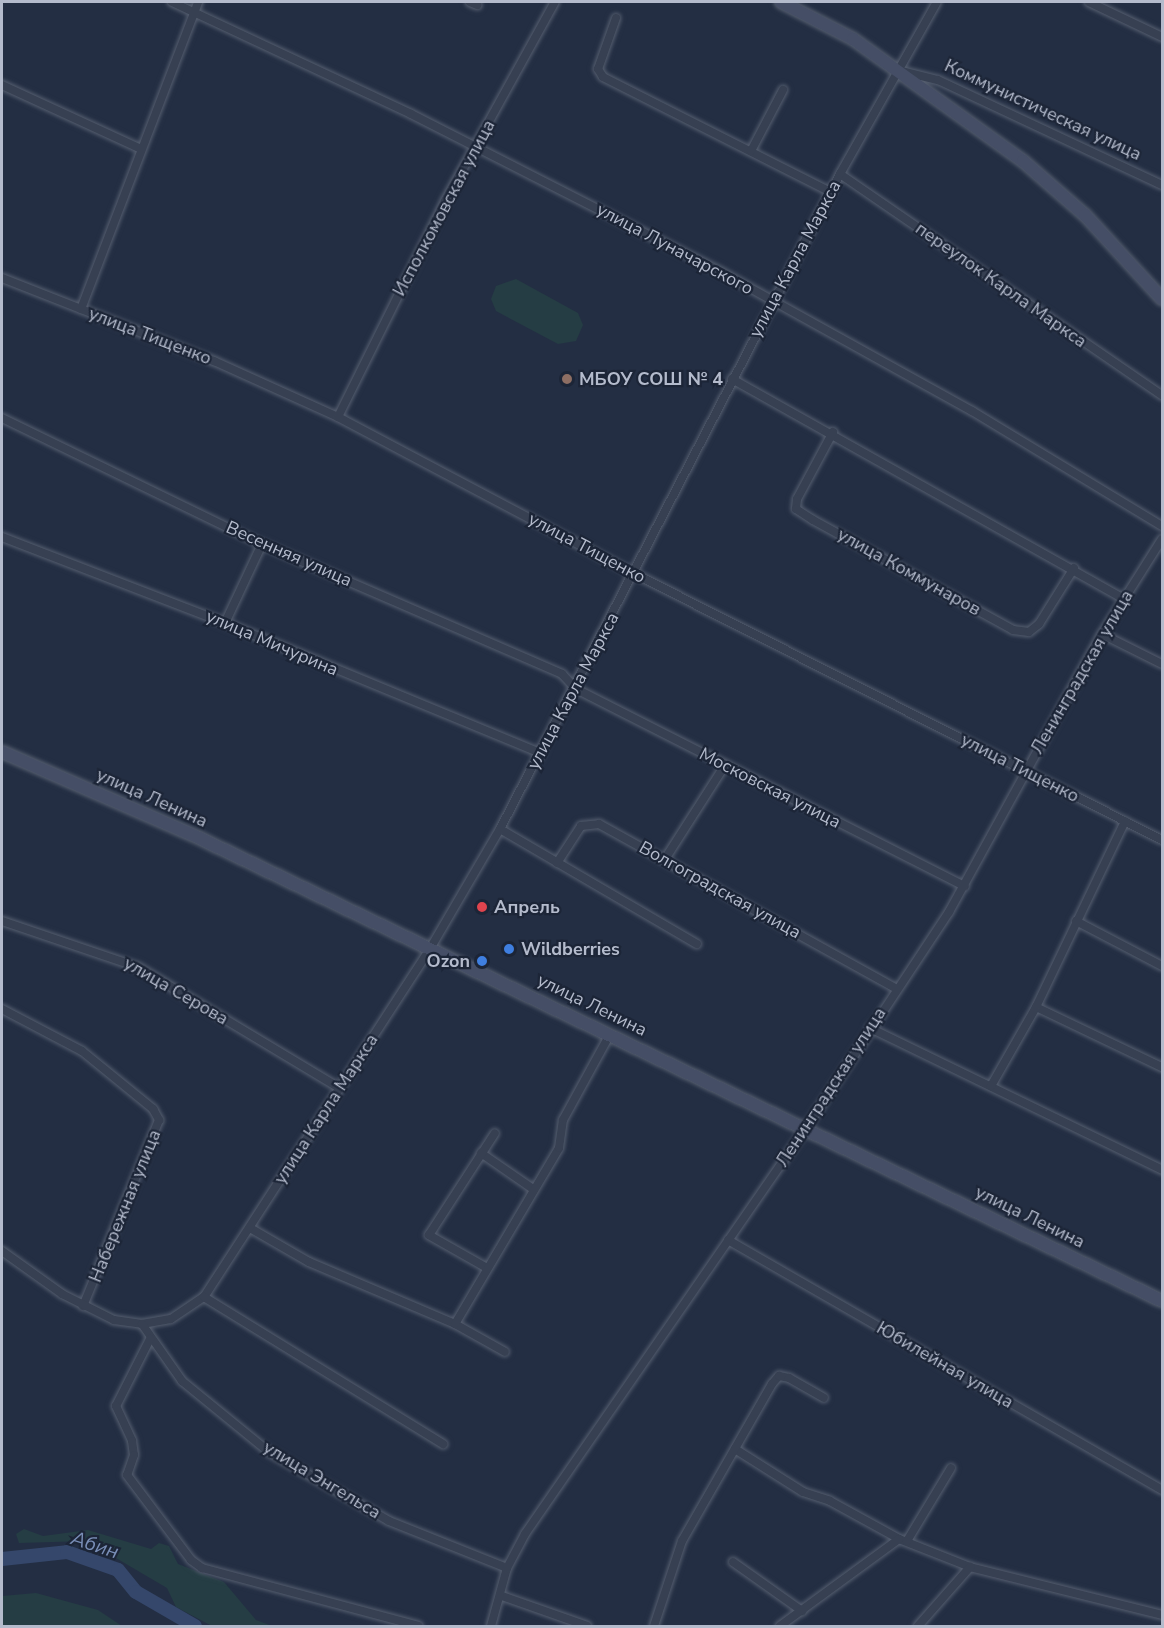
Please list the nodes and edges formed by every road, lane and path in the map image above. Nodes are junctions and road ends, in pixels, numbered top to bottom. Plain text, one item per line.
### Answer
1 (172, 2) edge
2 (198, 2) edge
3 (555, 2) edge
4 (781, 2) edge
5 (937, 2) edge
6 (1089, 2) edge
7 (194, 12) junction
8 (616, 18) dead end
9 (1162, 37) edge
10 (901, 71) junction
11 (2, 85) edge
12 (783, 90) dead end
13 (477, 148) junction
14 (141, 149) junction
15 (751, 151) junction
16 (840, 174) junction
17 (1162, 185) edge
18 (831, 192) junction
19 (2, 278) edge
20 (1162, 298) edge
21 (773, 301) junction
22 (81, 309) junction
23 (732, 379) junction
24 (1162, 395) edge
25 (338, 417) junction
26 (2, 418) edge
27 (832, 432) junction
28 (1162, 526) edge
29 (2, 537) edge
30 (1162, 539) edge
31 (262, 544) junction
32 (1074, 568) junction
33 (635, 574) junction
34 (1123, 598) junction
35 (225, 623) junction
36 (1102, 634) junction
37 (1162, 664) edge
38 (576, 689) junction
39 (2, 752) edge
40 (541, 753) junction
41 (725, 765) junction
42 (1025, 770) junction
43 (1125, 821) junction
44 (500, 829) junction
45 (1162, 840) edge
46 (665, 859) junction
47 (557, 863) junction
48 (965, 886) junction
49 (2, 921) edge
50 (1076, 921) junction
51 (697, 944) dead end
52 (431, 947) junction
53 (1162, 966) edge
54 (895, 988) junction
55 (1036, 1007) junction
56 (2, 1009) edge
57 (870, 1028) junction
58 (610, 1034) junction
59 (1162, 1067) edge
60 (991, 1086) junction
61 (339, 1088) junction
62 (806, 1128) junction
63 (495, 1133) dead end
64 (481, 1153) junction
65 (1162, 1170) edge
66 (533, 1189) junction
67 (250, 1228) junction
68 (728, 1240) junction
69 (2, 1251) edge
70 (487, 1268) junction
71 (204, 1297) junction
72 (1162, 1301) edge
73 (83, 1306) junction
74 (142, 1324) junction
75 (455, 1324) junction
76 (150, 1339) junction
77 (505, 1352) dead end
78 (824, 1398) dead end
79 (443, 1444) dead end
80 (735, 1449) junction
81 (951, 1468) dead end
82 (1162, 1490) edge
83 (903, 1540) junction
84 (733, 1562) dead end
85 (970, 1567) junction
86 (507, 1568) junction
87 (502, 1596) junction
88 (802, 1611) junction
89 (1162, 1615) edge
90 (418, 1626) edge
91 (492, 1626) edge
92 (587, 1626) edge
93 (654, 1626) edge
94 (780, 1626) edge
95 (918, 1626) edge

1 - 7 street, улица Луначарского
2 - 7 street
3 - 13 street, Исполкомовская улица
4 - 10 main road, Коммунистическая улица
5 - 10 street, улица Карла Маркса
6 - 9 street
7 - 13 street, улица Луначарского
7 - 14 street
8 - 15 street
10 - 16 street, улица Карла Маркса
10 - 17 street, Коммунистическая улица
10 - 20 main road
11 - 14 street
12 - 15 street
13 - 21 street, улица Луначарского
13 - 25 street, Исполкомовская улица
14 - 22 street
15 - 18 street
16 - 18 street, улица Карла Маркса
16 - 24 street, переулок Карла Маркса
18 - 21 street, улица Карла Маркса
19 - 22 street, улица Тищенко
21 - 23 street, улица Карла Маркса
21 - 28 street, улица Луначарского
22 - 25 street, улица Тищенко
23 - 27 street
23 - 33 street, улица Карла Маркса
25 - 33 street, улица Тищенко
26 - 31 street, Весенняя улица
27 - 32 street
27 - 32 street, улица Коммунаров
29 - 35 street, улица Мичурина
30 - 34 street, Ленинградская улица
31 - 35 street
31 - 38 street, Весенняя улица
32 - 34 street
33 - 38 street, улица Карла Маркса
33 - 42 street, улица Тищенко
34 - 36 street, Ленинградская улица
35 - 40 street, улица Мичурина
36 - 37 street
36 - 42 street, Ленинградская улица
38 - 40 street, улица Карла Маркса
38 - 41 street, Московская улица
39 - 52 main road, улица Ленина
40 - 44 street, улица Карла Маркса
41 - 46 street
41 - 48 street, Московская улица
42 - 43 street, улица Тищенко
42 - 48 street, Ленинградская улица
43 - 45 street, улица Тищенко
43 - 50 street
44 - 47 street
44 - 52 street, улица Карла Маркса
46 - 47 street, Волгоградская улица
46 - 54 street, Волгоградская улица
47 - 51 street
48 - 54 street, Ленинградская улица
49 - 61 street, улица Серова
50 - 53 street
50 - 55 street
52 - 58 main road, улица Ленина
52 - 61 street, улица Карла Маркса
54 - 57 street, Ленинградская улица
55 - 59 street
55 - 60 street
56 - 73 street, Набережная улица
57 - 60 street
57 - 62 street, Ленинградская улица
58 - 62 main road, улица Ленина
58 - 66 street
60 - 65 street
61 - 67 street, улица Карла Маркса
62 - 68 street, Ленинградская улица
62 - 72 main road, улица Ленина
63 - 64 street
64 - 66 street
64 - 70 street
66 - 70 street
67 - 71 street, улица Карла Маркса
67 - 75 street
68 - 82 street, Юбилейная улица
68 - 86 street, Ленинградская улица
69 - 73 street, Набережная улица
70 - 75 street
71 - 74 street, улица Карла Маркса
71 - 79 street
73 - 74 street, Набережная улица
74 - 76 street, улица Энгельса
75 - 77 street
76 - 86 street, улица Энгельса
76 - 90 street
78 - 80 street
80 - 83 street
80 - 93 street
81 - 83 street
83 - 85 street
83 - 88 street
84 - 88 street
85 - 89 street
85 - 95 street
86 - 87 street, Ленинградская улица
87 - 91 street, Ленинградская улица
87 - 92 street
88 - 94 street

